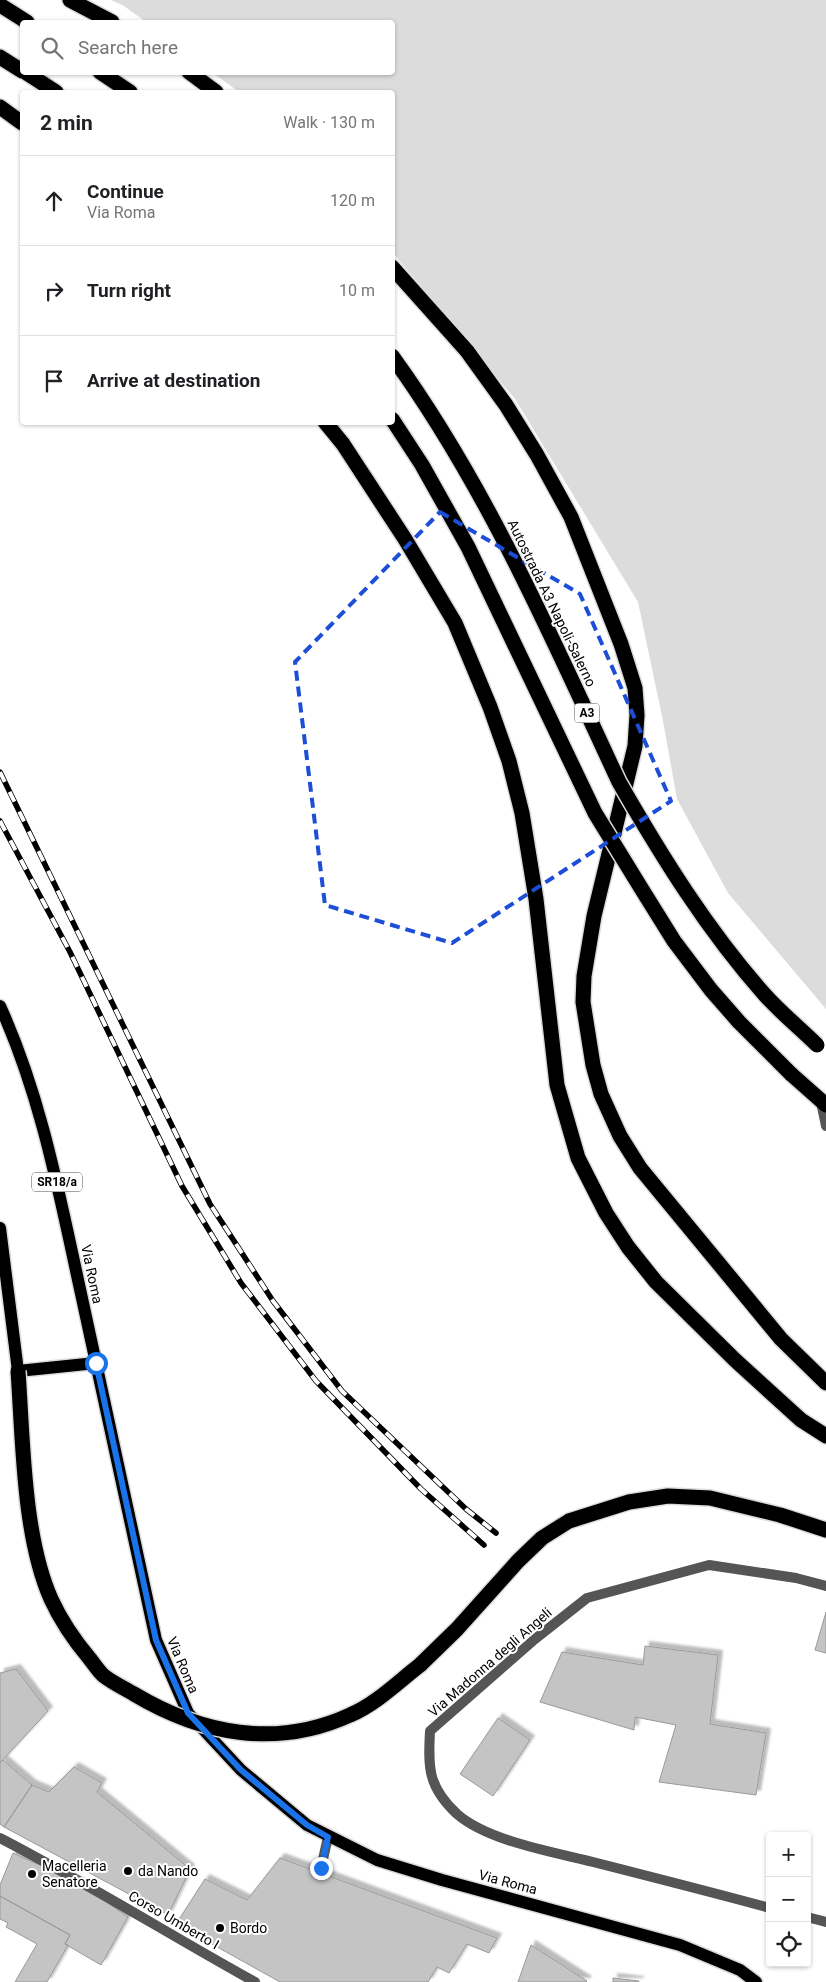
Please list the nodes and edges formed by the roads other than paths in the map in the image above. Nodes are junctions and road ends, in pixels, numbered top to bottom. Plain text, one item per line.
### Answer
1 (70, 0) edge
2 (0, 5) edge
3 (24, 20) edge
4 (108, 20) edge
5 (0, 57) edge
6 (20, 70) edge
7 (29, 75) edge
8 (104, 75) edge
9 (193, 75) edge
10 (53, 90) edge
11 (127, 90) edge
12 (213, 90) edge
13 (0, 107) edge
14 (20, 122) edge
15 (395, 270) edge
16 (395, 360) edge
17 (395, 424) edge
18 (327, 425) edge
19 (0, 1006) edge
20 (822, 1049) edge
21 (824, 1104) edge
22 (826, 1126) edge
23 (0, 1228) edge
24 (96, 1363) junction
25 (18, 1371) junction
26 (826, 1383) edge
27 (826, 1436) edge
28 (826, 1530) edge
29 (826, 1586) edge
30 (328, 1837) junction
31 (0, 1838) edge
32 (321, 1868) dead end
33 (766, 1907) edge
34 (811, 1918) edge
35 (826, 1922) edge
36 (255, 1982) edge
37 (756, 1982) edge

1 - 4 highway
2 - 3 highway
5 - 6 highway
7 - 10 highway
8 - 11 highway
9 - 12 highway
13 - 14 highway
15 - 26 highway
16 - 20 highway, Autostrada A3 Napoli-Salerno / A3, bridge
17 - 21 highway, A3, bridge
18 - 27 highway
19 - 24 main road, Via Roma / SR18/a
21 - 22 street
23 - 25 main road
24 - 25 main road
24 - 30 main road, Via Roma / SR18/a
25 - 28 highway, bridge
29 - 33 street, Via Madonna degli Angeli
30 - 32 street
30 - 37 main road, Via Roma / SR18/a
31 - 36 street, Corso Umberto I
34 - 35 street

